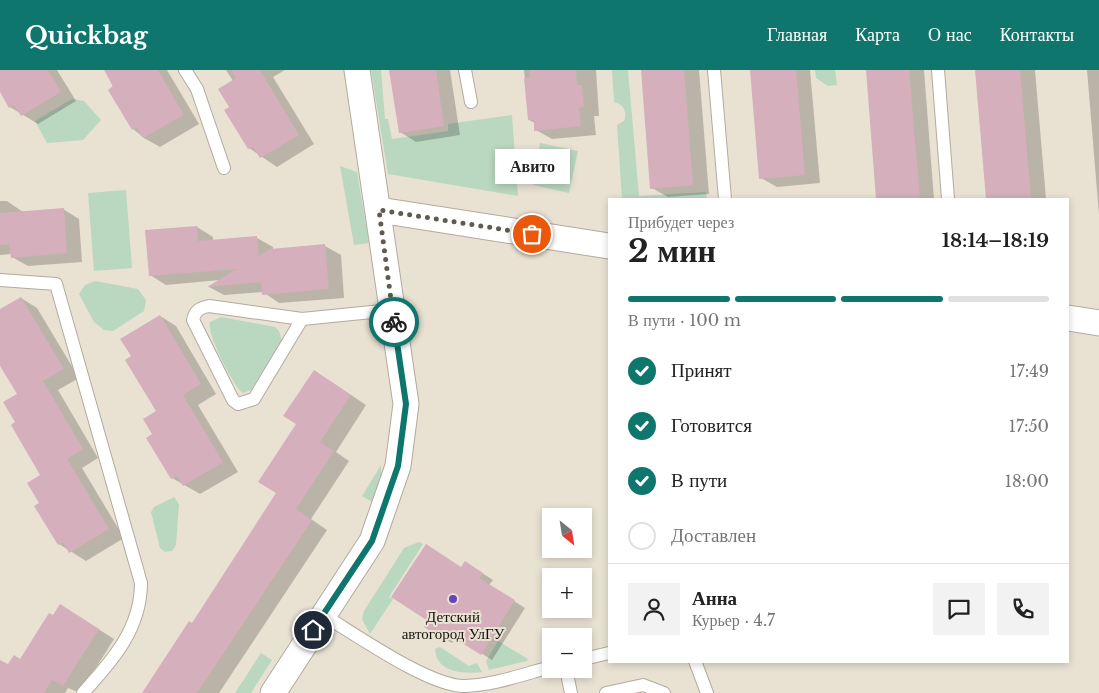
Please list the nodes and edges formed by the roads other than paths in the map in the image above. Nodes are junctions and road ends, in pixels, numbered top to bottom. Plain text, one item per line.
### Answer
1 (185, 70) edge
2 (357, 70) edge
3 (465, 70) edge
4 (714, 70) edge
5 (938, 70) edge
6 (471, 102) dead end
7 (224, 168) dead end
8 (725, 198) edge
9 (948, 198) edge
10 (379, 210) junction
11 (608, 246) edge
12 (0, 280) edge
13 (392, 310) junction
14 (1069, 318) edge
15 (302, 319) junction
16 (1099, 323) edge
17 (323, 615) junction
18 (608, 653) edge
19 (592, 657) edge
20 (696, 663) edge
21 (542, 670) edge
22 (568, 678) edge
23 (83, 693) edge
24 (273, 693) edge
25 (571, 693) edge
26 (606, 693) edge
27 (664, 693) edge
28 (707, 693) edge

1 - 7 lane
2 - 10 street
3 - 6 lane
4 - 8 lane
5 - 9 lane
10 - 11 street
10 - 13 street
12 - 23 lane
13 - 15 lane
13 - 17 street
14 - 16 street
15 - 15 lane
17 - 21 lane
17 - 24 street
18 - 19 lane
20 - 28 lane
22 - 25 lane
26 - 27 lane

